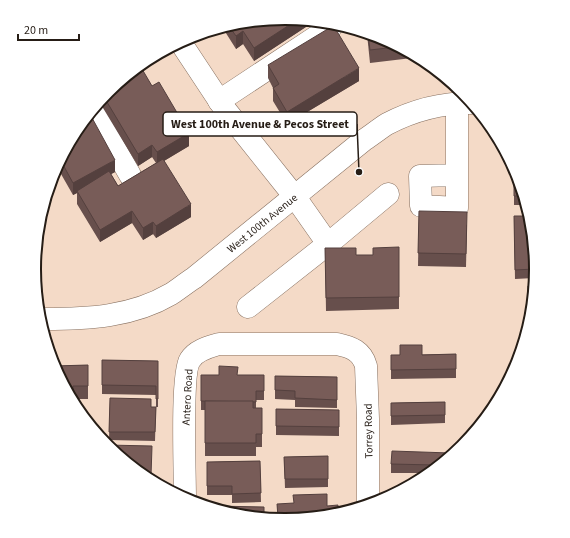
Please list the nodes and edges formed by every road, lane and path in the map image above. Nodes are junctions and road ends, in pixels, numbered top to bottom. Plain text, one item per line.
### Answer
1 (328, 29) edge
2 (184, 47) edge
3 (219, 101) junction
4 (463, 103) edge
5 (96, 115) edge
6 (130, 175) dead end
7 (457, 176) dead end
8 (388, 194) dead end
9 (294, 197) junction
10 (328, 244) junction
11 (248, 307) dead end
12 (47, 320) edge
13 (364, 358) joint
14 (185, 491) edge
15 (368, 498) edge

1 - 3 street
2 - 3 street
3 - 9 street
4 - 7 street
4 - 9 street, West 100th Avenue
5 - 6 street
8 - 10 street
9 - 10 street
9 - 12 street, West 100th Avenue
10 - 11 street
13 - 14 street, Antero Road
13 - 15 street, Torrey Road

